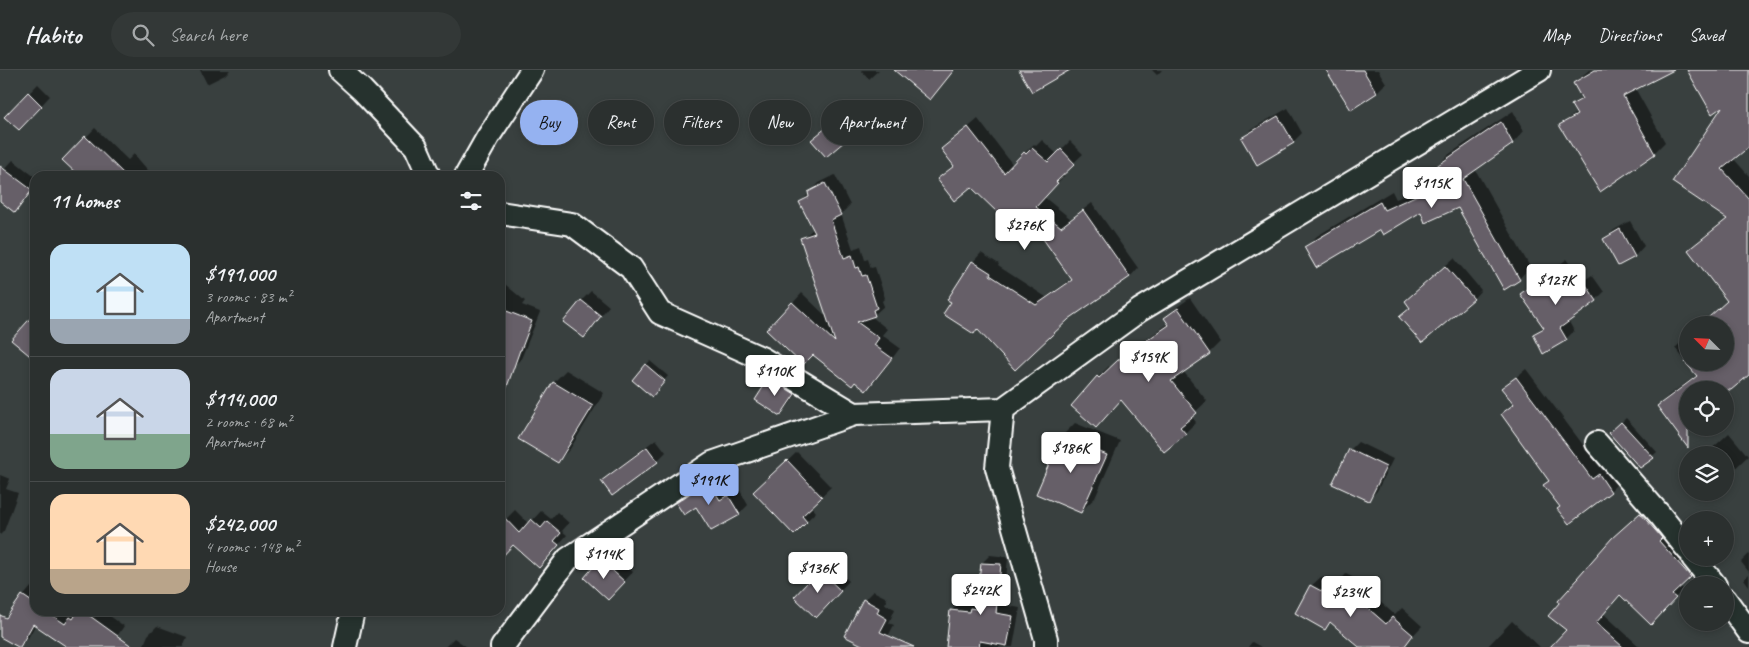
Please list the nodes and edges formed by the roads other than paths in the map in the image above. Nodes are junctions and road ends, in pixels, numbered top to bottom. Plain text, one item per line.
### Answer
1 (340, 70) edge
2 (532, 70) edge
3 (1539, 70) edge
4 (426, 171) edge
5 (469, 171) edge
6 (505, 214) edge
7 (1003, 409) junction
8 (854, 414) junction
9 (1597, 443) dead end
10 (1679, 539) edge
11 (1699, 566) edge
12 (1707, 576) edge
13 (1734, 611) edge
14 (352, 616) edge
15 (1749, 632) edge
16 (345, 647) edge
17 (502, 647) edge
18 (1046, 647) edge

1 - 4 street
2 - 5 street
3 - 7 street
6 - 8 street
7 - 8 street
7 - 18 street
8 - 17 street
9 - 10 street
11 - 12 street
13 - 15 street
14 - 16 street

